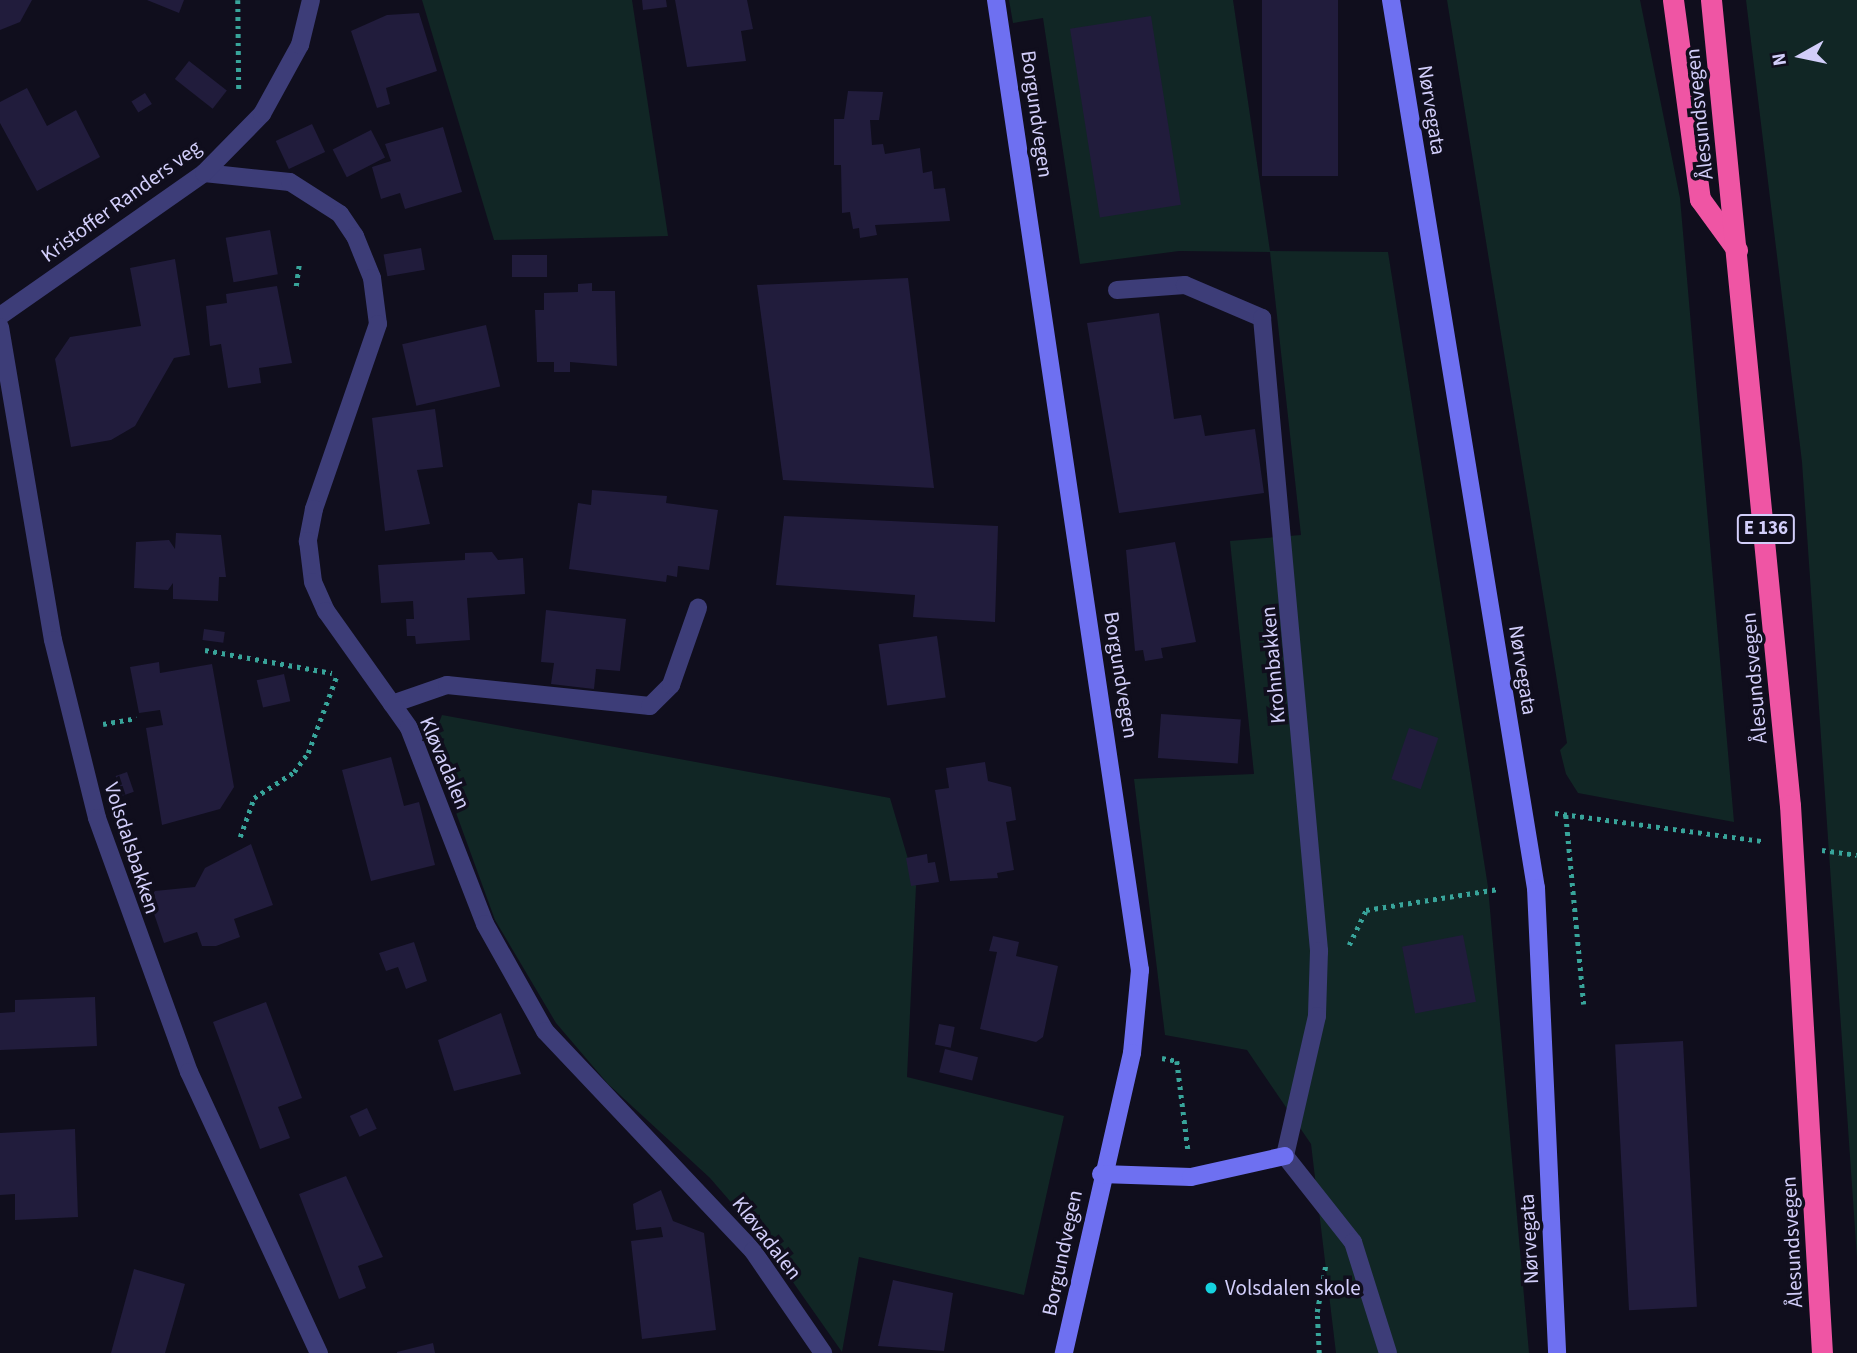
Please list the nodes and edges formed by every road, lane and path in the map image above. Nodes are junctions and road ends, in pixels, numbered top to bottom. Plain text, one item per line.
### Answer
1 (238, 0) edge
2 (311, 0) edge
3 (996, 0) edge
4 (1391, 0) edge
5 (1673, 0) edge
6 (1711, 0) edge
7 (239, 95) dead end
8 (204, 173) junction
9 (1738, 253) junction
10 (299, 265) dead end
11 (296, 286) dead end
12 (1117, 290) dead end
13 (0, 316) edge
14 (0, 327) edge
15 (698, 608) dead end
16 (205, 650) dead end
17 (363, 663) junction
18 (337, 674) junction
19 (392, 704) junction
20 (1523, 810) junction
21 (1566, 815) junction
22 (1662, 828) dead end
23 (240, 836) dead end
24 (1498, 889) dead end
25 (1376, 908) dead end
26 (1584, 1004) dead end
27 (1161, 1058) dead end
28 (1285, 1156) junction
29 (1101, 1174) junction
30 (1191, 1177) junction
31 (1343, 1228) junction
32 (319, 1353) edge
33 (823, 1353) edge
34 (1064, 1353) edge
35 (1318, 1353) edge
36 (1388, 1353) edge
37 (1557, 1353) edge
38 (1822, 1353) edge

1 - 7 path
2 - 8 street, Kristoffer Randers veg
3 - 29 street, Borgundvegen
4 - 20 street, Nørvegata
5 - 9 highway, E 136
6 - 9 highway, Ålesundsvegen / E 136
8 - 13 street, Kristoffer Randers veg
8 - 17 street, Kløvadalen
9 - 38 highway, Ålesundsvegen / E 136
10 - 11 path
12 - 28 street, Krohnbakken
14 - 32 street, Volsdalsbakken
15 - 19 street
16 - 18 path
17 - 18 path
17 - 19 street, Kløvadalen
18 - 23 path
19 - 33 street, Kløvadalen
20 - 21 path
20 - 37 street, Nørvegata
21 - 22 path
21 - 26 path
24 - 25 path
27 - 30 path
28 - 30 street
28 - 31 street
29 - 30 street
29 - 34 street, Borgundvegen
31 - 35 path
31 - 36 street

